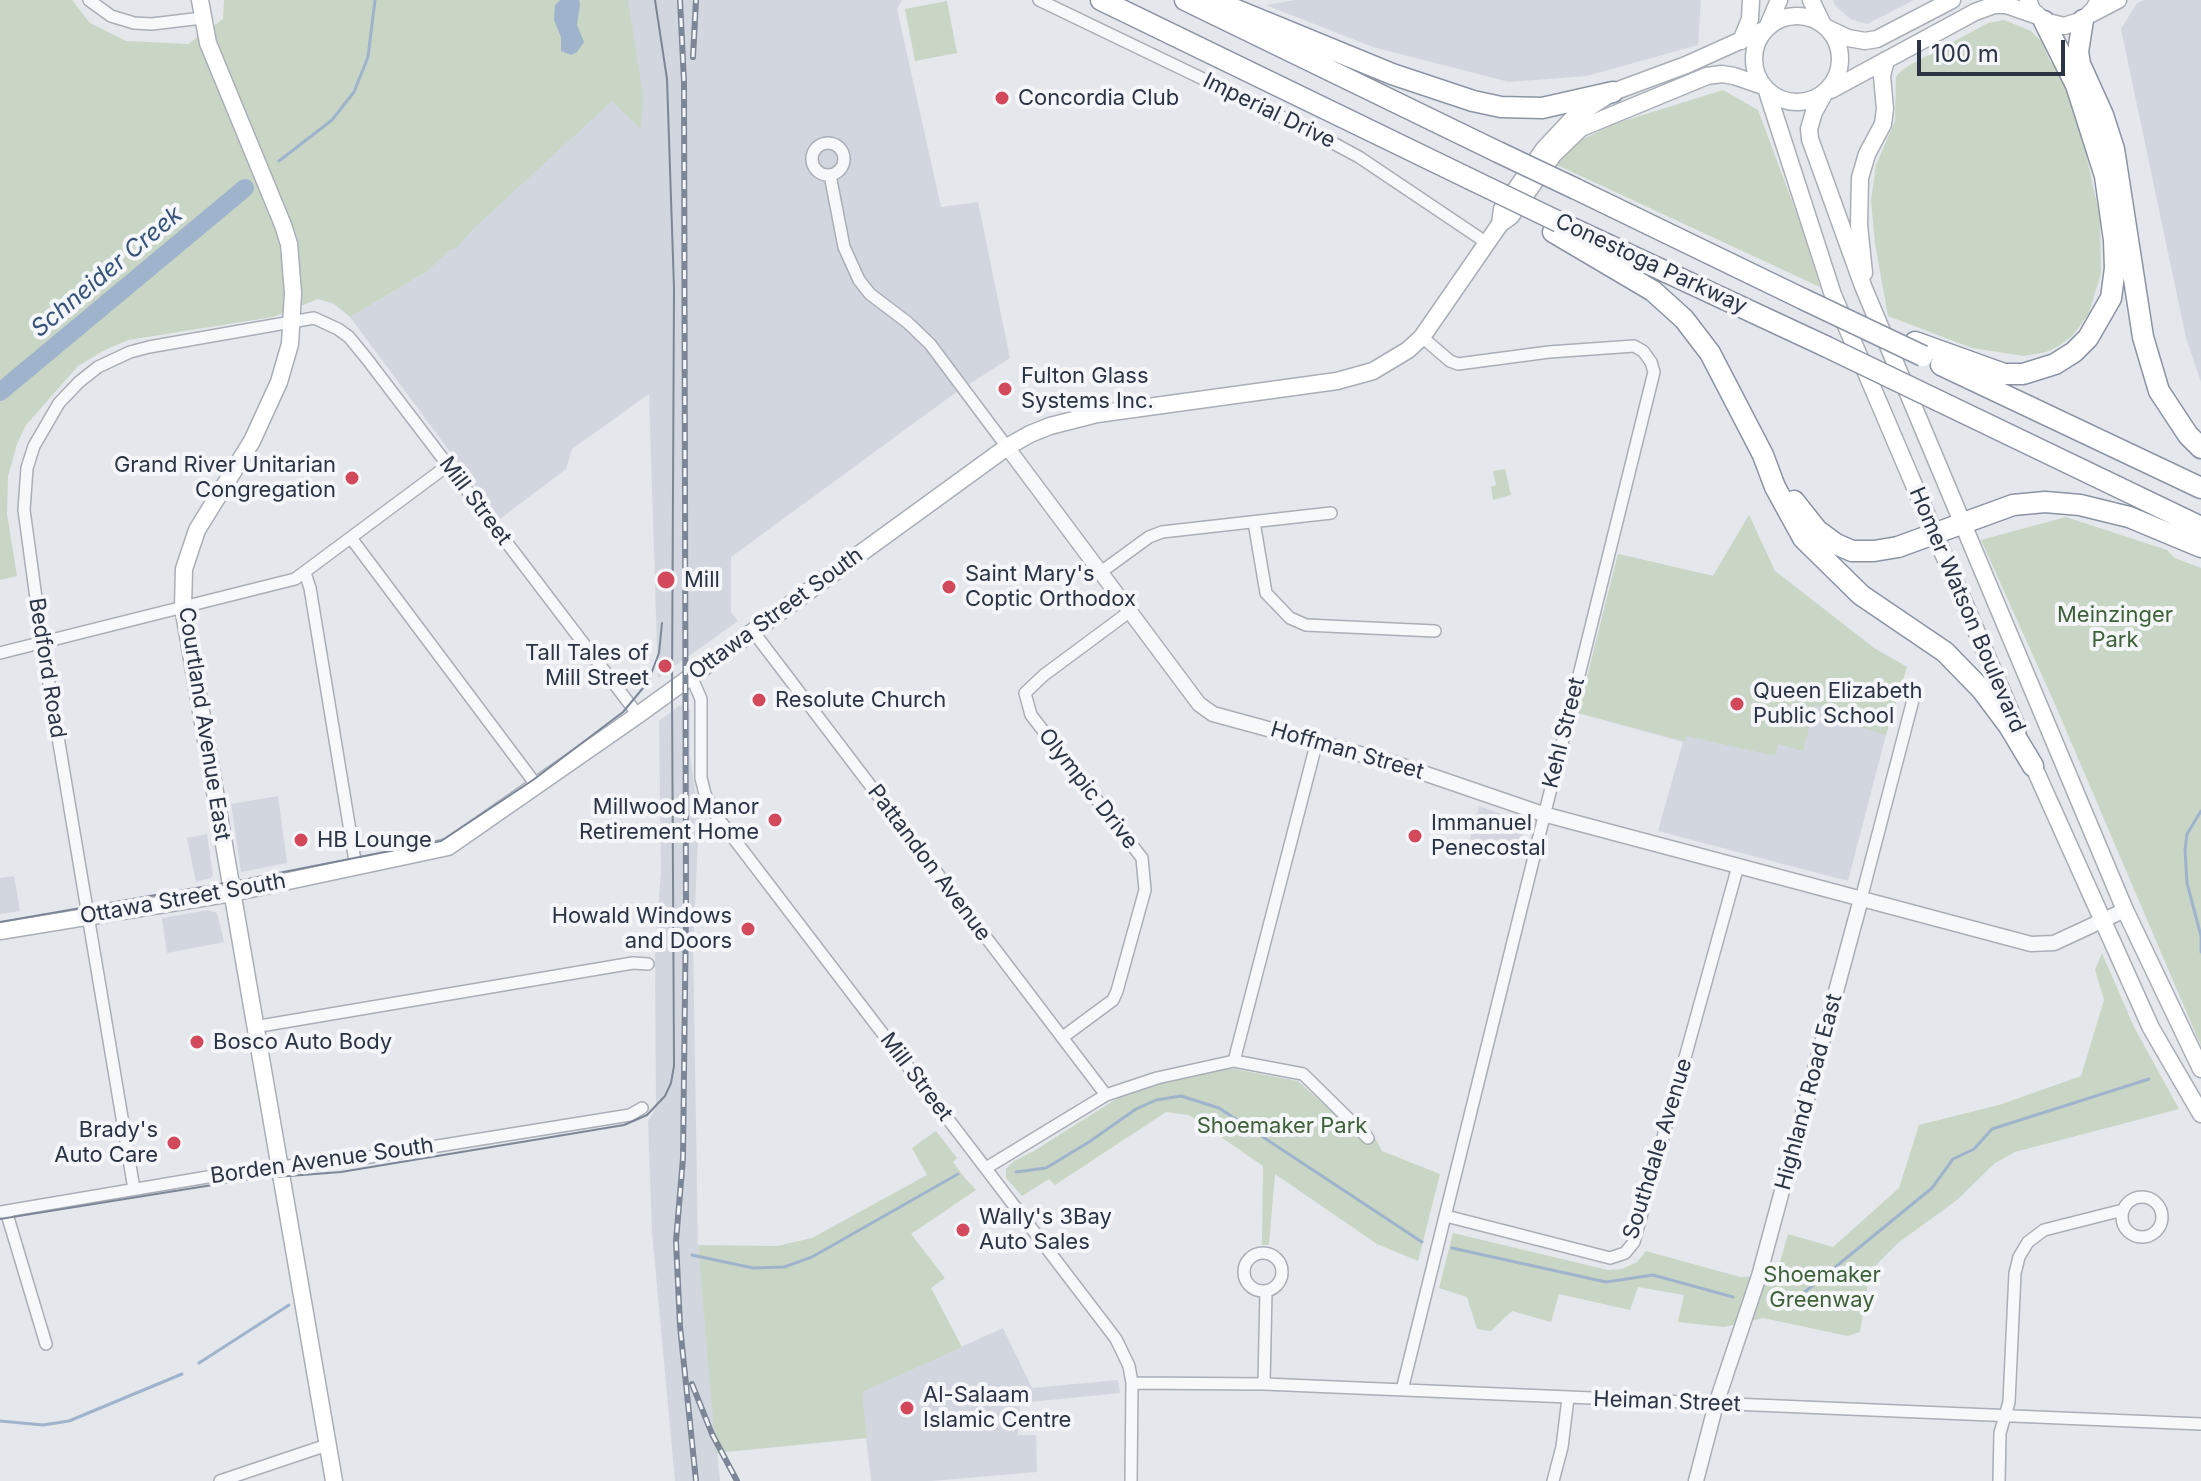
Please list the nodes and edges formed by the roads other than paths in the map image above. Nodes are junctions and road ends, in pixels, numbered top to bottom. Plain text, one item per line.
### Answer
1 (89, 0) edge
2 (200, 0) edge
3 (1039, 0) edge
4 (1101, 0) edge
5 (1185, 0) edge
6 (1212, 0) edge
7 (1751, 0) edge
8 (1779, 0) edge
9 (1811, 0) edge
10 (1952, 0) edge
11 (2028, 0) edge
12 (2099, 0) edge
13 (2118, 0) edge
14 (2086, 17) junction
15 (202, 18) junction
16 (2041, 18) junction
17 (1826, 27) junction
18 (1766, 29) junction
19 (1741, 41) junction
20 (1886, 60) junction
21 (1765, 88) junction
22 (1613, 92) junction
23 (1824, 94) junction
24 (830, 175) dead end
25 (1500, 224) junction
26 (1556, 227) junction
27 (1487, 243) junction
28 (1863, 286) junction
29 (292, 322) junction
30 (1422, 337) junction
31 (1919, 349) junction
32 (1007, 447) junction
33 (2201, 448) edge
34 (1763, 455) junction
35 (447, 466) junction
36 (2201, 488) edge
37 (1331, 513) dead end
38 (1254, 522) junction
39 (2201, 527) edge
40 (1965, 531) junction
41 (1935, 532) junction
42 (351, 538) junction
43 (2201, 547) edge
44 (1101, 572) junction
45 (305, 573) junction
46 (183, 607) junction
47 (1129, 612) junction
48 (752, 630) junction
49 (1435, 631) dead end
50 (42, 642) junction
51 (0, 653) edge
52 (691, 676) junction
53 (1913, 700) dead end
54 (638, 715) junction
55 (1317, 741) junction
56 (2033, 766) junction
57 (537, 786) junction
58 (1543, 814) junction
59 (1738, 866) junction
60 (356, 867) junction
61 (232, 893) junction
62 (1861, 899) junction
63 (2125, 910) junction
64 (87, 917) junction
65 (2102, 922) junction
66 (0, 931) edge
67 (648, 964) dead end
68 (254, 1027) junction
69 (1063, 1037) junction
70 (1234, 1061) junction
71 (2201, 1069) edge
72 (1106, 1095) junction
73 (642, 1108) dead end
74 (2201, 1114) edge
75 (1368, 1138) dead end
76 (279, 1168) junction
77 (986, 1168) junction
78 (134, 1189) junction
79 (2123, 1210) dead end
80 (3, 1211) edge
81 (1446, 1216) junction
82 (1266, 1291) dead end
83 (46, 1344) dead end
84 (1132, 1383) junction
85 (1264, 1384) junction
86 (1402, 1390) junction
87 (1568, 1398) junction
88 (1716, 1404) junction
89 (2005, 1416) junction
90 (2201, 1424) edge
91 (327, 1445) junction
92 (220, 1481) edge
93 (334, 1481) edge
94 (1131, 1481) edge
95 (1553, 1481) edge
96 (1696, 1481) edge
97 (1999, 1481) edge

1 - 15 street
2 - 15 main road, Courtland Avenue East
3 - 27 street, Imperial Drive
4 - 26 highway, Conestoga Parkway, bridge
5 - 31 highway, Conestoga Parkway, bridge
6 - 22 highway
7 - 19 main road
8 - 18 main road
9 - 17 main road
10 - 17 main road
11 - 16 main road
12 - 14 main road
13 - 14 main road
14 - 16 main road
14 - 33 highway
15 - 29 main road, Courtland Avenue East
16 - 20 main road
16 - 31 highway
17 - 18 main road
17 - 23 main road
18 - 19 main road, Ottawa Street South
18 - 21 main road
19 - 22 main road, Ottawa Street South
20 - 23 main road
20 - 28 main road
21 - 23 main road
21 - 25 main road, Ottawa Street South
21 - 41 main road, Homer Watson Boulevard
22 - 25 main road, Ottawa Street South
23 - 28 main road, Homer Watson Boulevard
24 - 32 street, Hoffman Street
25 - 27 main road, Ottawa Street South
26 - 34 highway
26 - 39 highway, Conestoga Parkway, bridge
27 - 30 main road, Ottawa Street South
28 - 40 main road, Homer Watson Boulevard
29 - 35 street, Mill Street
29 - 46 main road, Courtland Avenue East
29 - 50 street, Bedford Road
30 - 32 main road, Ottawa Street South
30 - 58 street, Kehl Street
31 - 36 highway, Conestoga Parkway
32 - 44 street, Hoffman Street
32 - 48 main road, Ottawa Street South
34 - 41 highway
34 - 56 highway
35 - 42 street
35 - 54 street, Mill Street
37 - 38 street
38 - 44 street
38 - 49 street
40 - 41 highway
40 - 43 highway
40 - 63 main road, Homer Watson Boulevard
41 - 56 main road, Homer Watson Boulevard
42 - 45 street
42 - 57 street
44 - 47 street, Hoffman Street
45 - 46 street
45 - 60 street
46 - 50 street
46 - 61 main road, Courtland Avenue East
47 - 55 street, Hoffman Street
47 - 69 street, Olympic Drive
48 - 52 main road, Ottawa Street South
48 - 69 street, Pattandon Avenue
50 - 51 street
50 - 64 street, Bedford Road
52 - 54 main road, Ottawa Street South
52 - 77 street, Mill Street
53 - 62 street, Highland Road East
54 - 57 main road, Ottawa Street South
55 - 58 street, Hoffman Street
55 - 70 street
56 - 65 main road, Homer Watson Boulevard
57 - 60 main road, Ottawa Street South
58 - 59 street, Hoffman Street
58 - 81 street, Kehl Street
59 - 62 street, Hoffman Street
59 - 81 street, Southdale Avenue
60 - 61 main road, Ottawa Street South
61 - 64 main road, Ottawa Street South
61 - 68 main road, Courtland Avenue East
62 - 65 street, Hoffman Street
62 - 88 street, Highland Road East
63 - 65 street, Hoffman Street
63 - 71 main road, Homer Watson Boulevard
64 - 66 main road, Ottawa Street South
64 - 78 street, Bedford Road
65 - 74 main road, Homer Watson Boulevard
67 - 68 street
68 - 76 main road, Courtland Avenue East
69 - 72 street, Pattandon Avenue
70 - 72 street
70 - 75 street
72 - 77 street
73 - 76 street, Borden Avenue South
76 - 78 street, Borden Avenue South
76 - 91 main road, Courtland Avenue East
77 - 84 street, Mill Street
78 - 80 street, Borden Avenue South
79 - 89 street
80 - 83 street
81 - 86 street, Kehl Street
82 - 85 street
84 - 85 street, Heiman Street
84 - 94 street, Mill Street
85 - 86 street, Heiman Street
86 - 87 street, Heiman Street
87 - 88 street, Heiman Street
87 - 95 street
88 - 89 street, Heiman Street
88 - 96 street, Highland Road East
89 - 90 street, Heiman Street
89 - 97 street
91 - 92 street
91 - 93 main road, Courtland Avenue East

